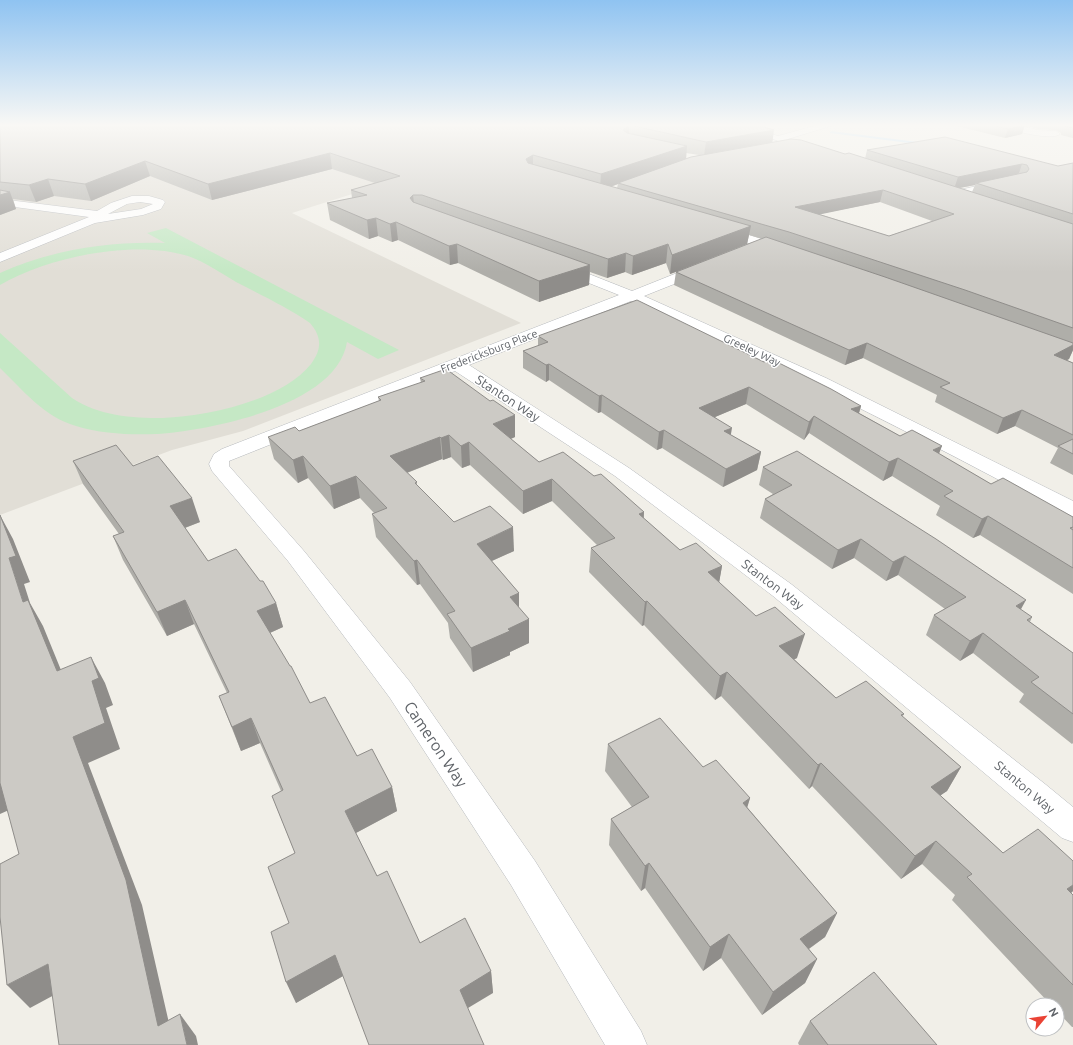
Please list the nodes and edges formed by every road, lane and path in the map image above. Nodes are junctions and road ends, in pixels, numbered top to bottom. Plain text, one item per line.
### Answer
1 (1011, 182) edge
2 (972, 201) edge
3 (0, 202) edge
4 (705, 225) edge
5 (764, 244) junction
6 (742, 252) edge
7 (794, 254) edge
8 (0, 258) edge
9 (719, 261) edge
10 (546, 262) edge
11 (631, 296) junction
12 (456, 364) junction
13 (218, 462) joint
14 (1073, 510) edge
15 (1073, 827) edge
16 (628, 1045) edge

1 - 2 street
3 - 8 street
4 - 5 street
5 - 6 street
5 - 7 street
9 - 11 street, Fredericksburg Place
10 - 11 street, Greeley Way
11 - 12 street, Fredericksburg Place
11 - 14 street, Greeley Way
12 - 13 street, Fredericksburg Place
12 - 15 street, Stanton Way
13 - 16 street, Cameron Way

